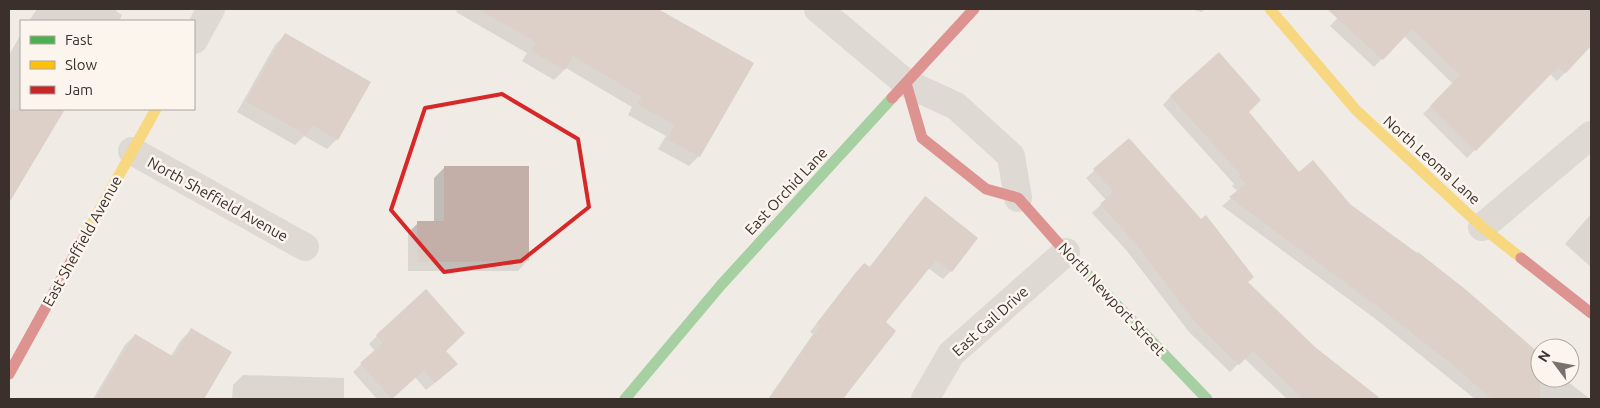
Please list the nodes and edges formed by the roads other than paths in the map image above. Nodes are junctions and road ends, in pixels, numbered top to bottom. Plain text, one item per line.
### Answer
1 (211, 9) edge
2 (818, 9) edge
3 (974, 9) edge
4 (1270, 9) edge
5 (195, 38) edge
6 (906, 83) junction
7 (155, 110) edge
8 (1591, 135) edge
9 (132, 151) junction
10 (1018, 198) junction
11 (1482, 227) junction
12 (305, 246) dead end
13 (1066, 252) junction
14 (1591, 313) edge
15 (9, 374) edge
16 (626, 399) edge
17 (925, 399) edge
18 (1207, 399) edge

1 - 5 street
2 - 6 street
3 - 6 street, East Orchid Lane
4 - 11 street, North Leoma Lane
6 - 10 street
6 - 10 street
6 - 16 street, East Orchid Lane
7 - 9 street, East Sheffield Avenue
8 - 11 street
9 - 12 street, North Sheffield Avenue
9 - 15 street, East Sheffield Avenue
10 - 13 street, North Newport Street
11 - 14 street, North Leoma Lane
13 - 17 street, East Gail Drive
13 - 18 street, North Newport Street

